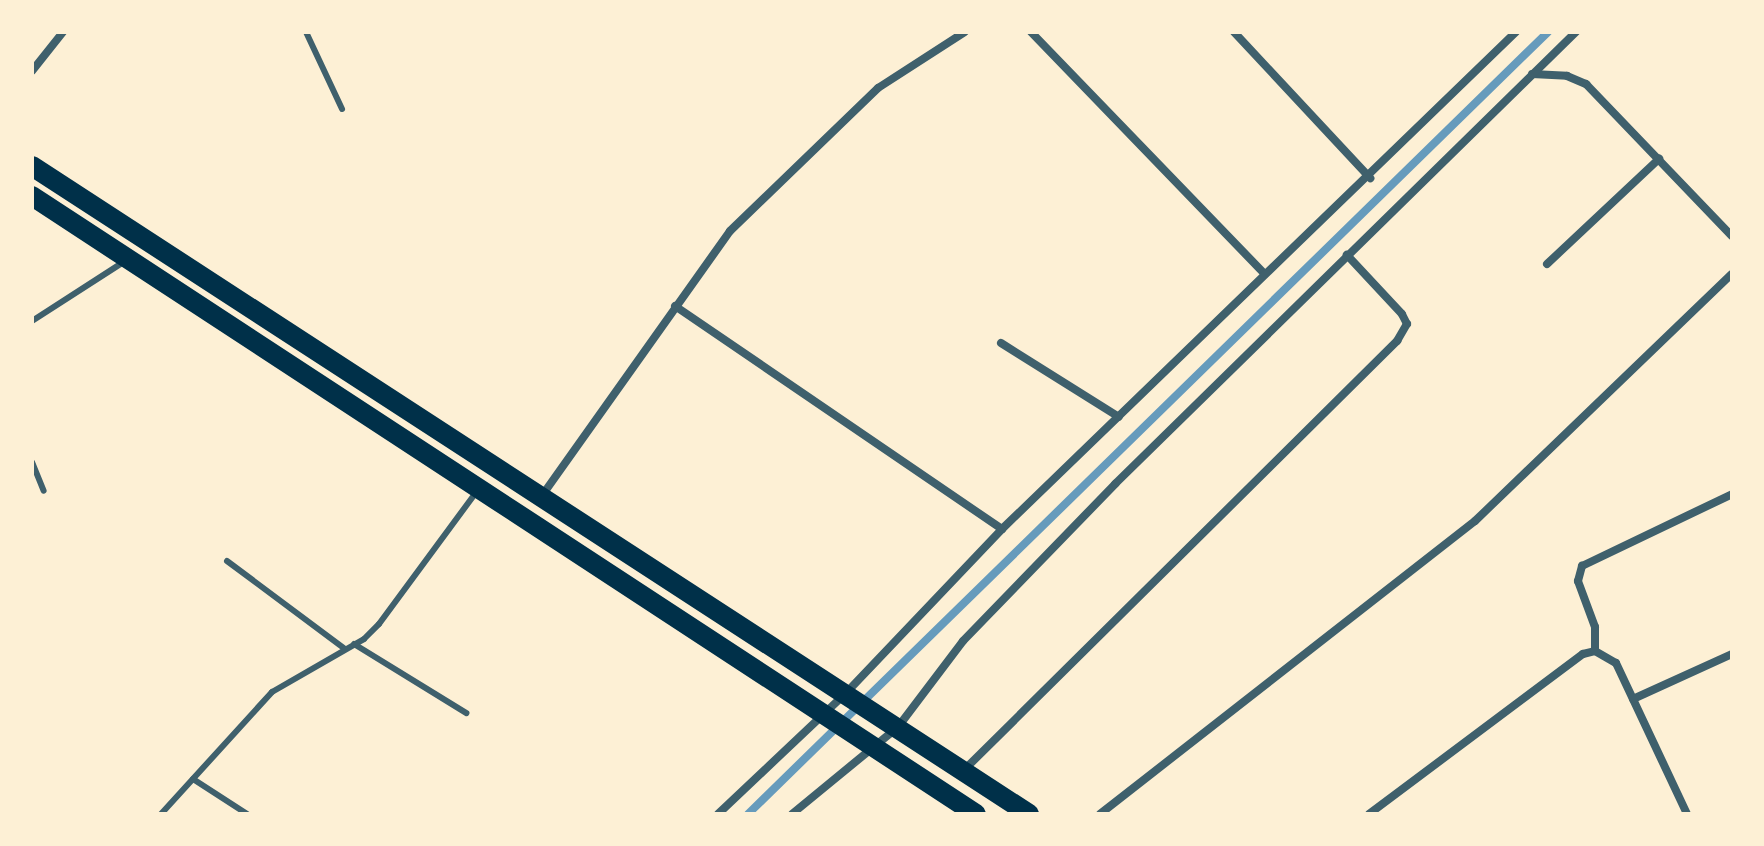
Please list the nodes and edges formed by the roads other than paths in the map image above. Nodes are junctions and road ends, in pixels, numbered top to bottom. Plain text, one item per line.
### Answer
1 (63, 32) edge
2 (306, 32) edge
3 (965, 32) edge
4 (1031, 32) edge
5 (1234, 32) edge
6 (1516, 32) edge
7 (1576, 32) edge
8 (32, 71) edge
9 (1532, 74) junction
10 (342, 109) dead end
11 (1659, 159) junction
12 (32, 166) edge
13 (1370, 178) junction
14 (32, 196) edge
15 (1732, 236) edge
16 (1347, 255) junction
17 (128, 259) junction
18 (1547, 264) dead end
19 (1264, 273) junction
20 (1732, 274) edge
21 (675, 306) junction
22 (32, 321) edge
23 (1001, 343) dead end
24 (1119, 417) junction
25 (32, 462) edge
26 (479, 488) junction
27 (44, 491) dead end
28 (1732, 494) edge
29 (541, 497) junction
30 (1002, 529) junction
31 (227, 561) dead end
32 (354, 644) junction
33 (345, 649) junction
34 (1595, 651) junction
35 (1732, 654) edge
36 (851, 696) junction
37 (1633, 699) junction
38 (466, 713) dead end
39 (829, 713) junction
40 (893, 724) junction
41 (871, 742) junction
42 (963, 771) junction
43 (193, 779) junction
44 (161, 814) edge
45 (247, 814) edge
46 (718, 814) edge
47 (792, 814) edge
48 (976, 814) edge
49 (1029, 814) edge
50 (1100, 814) edge
51 (1369, 814) edge
52 (1687, 814) edge

1 - 8 street
2 - 10 lane
3 - 21 street
4 - 19 street
5 - 13 street
6 - 13 street
7 - 9 street
9 - 11 street
9 - 16 street
11 - 15 street
11 - 18 street
12 - 29 main road
13 - 19 street
14 - 17 main road
16 - 40 street
16 - 42 street
17 - 22 lane
17 - 26 main road
19 - 24 street
20 - 50 street
21 - 29 street
21 - 30 street
23 - 24 street
24 - 30 street
25 - 27 lane
26 - 32 lane
26 - 39 main road
28 - 34 street
29 - 36 main road
30 - 36 street
31 - 33 lane
32 - 33 lane
32 - 38 lane
33 - 43 lane
34 - 37 street
34 - 51 street
35 - 37 street
36 - 39 street
36 - 40 main road
37 - 52 street
39 - 41 main road
39 - 46 street
40 - 41 street
40 - 42 main road
41 - 47 street
41 - 48 main road
42 - 49 main road
43 - 44 lane
43 - 45 lane

